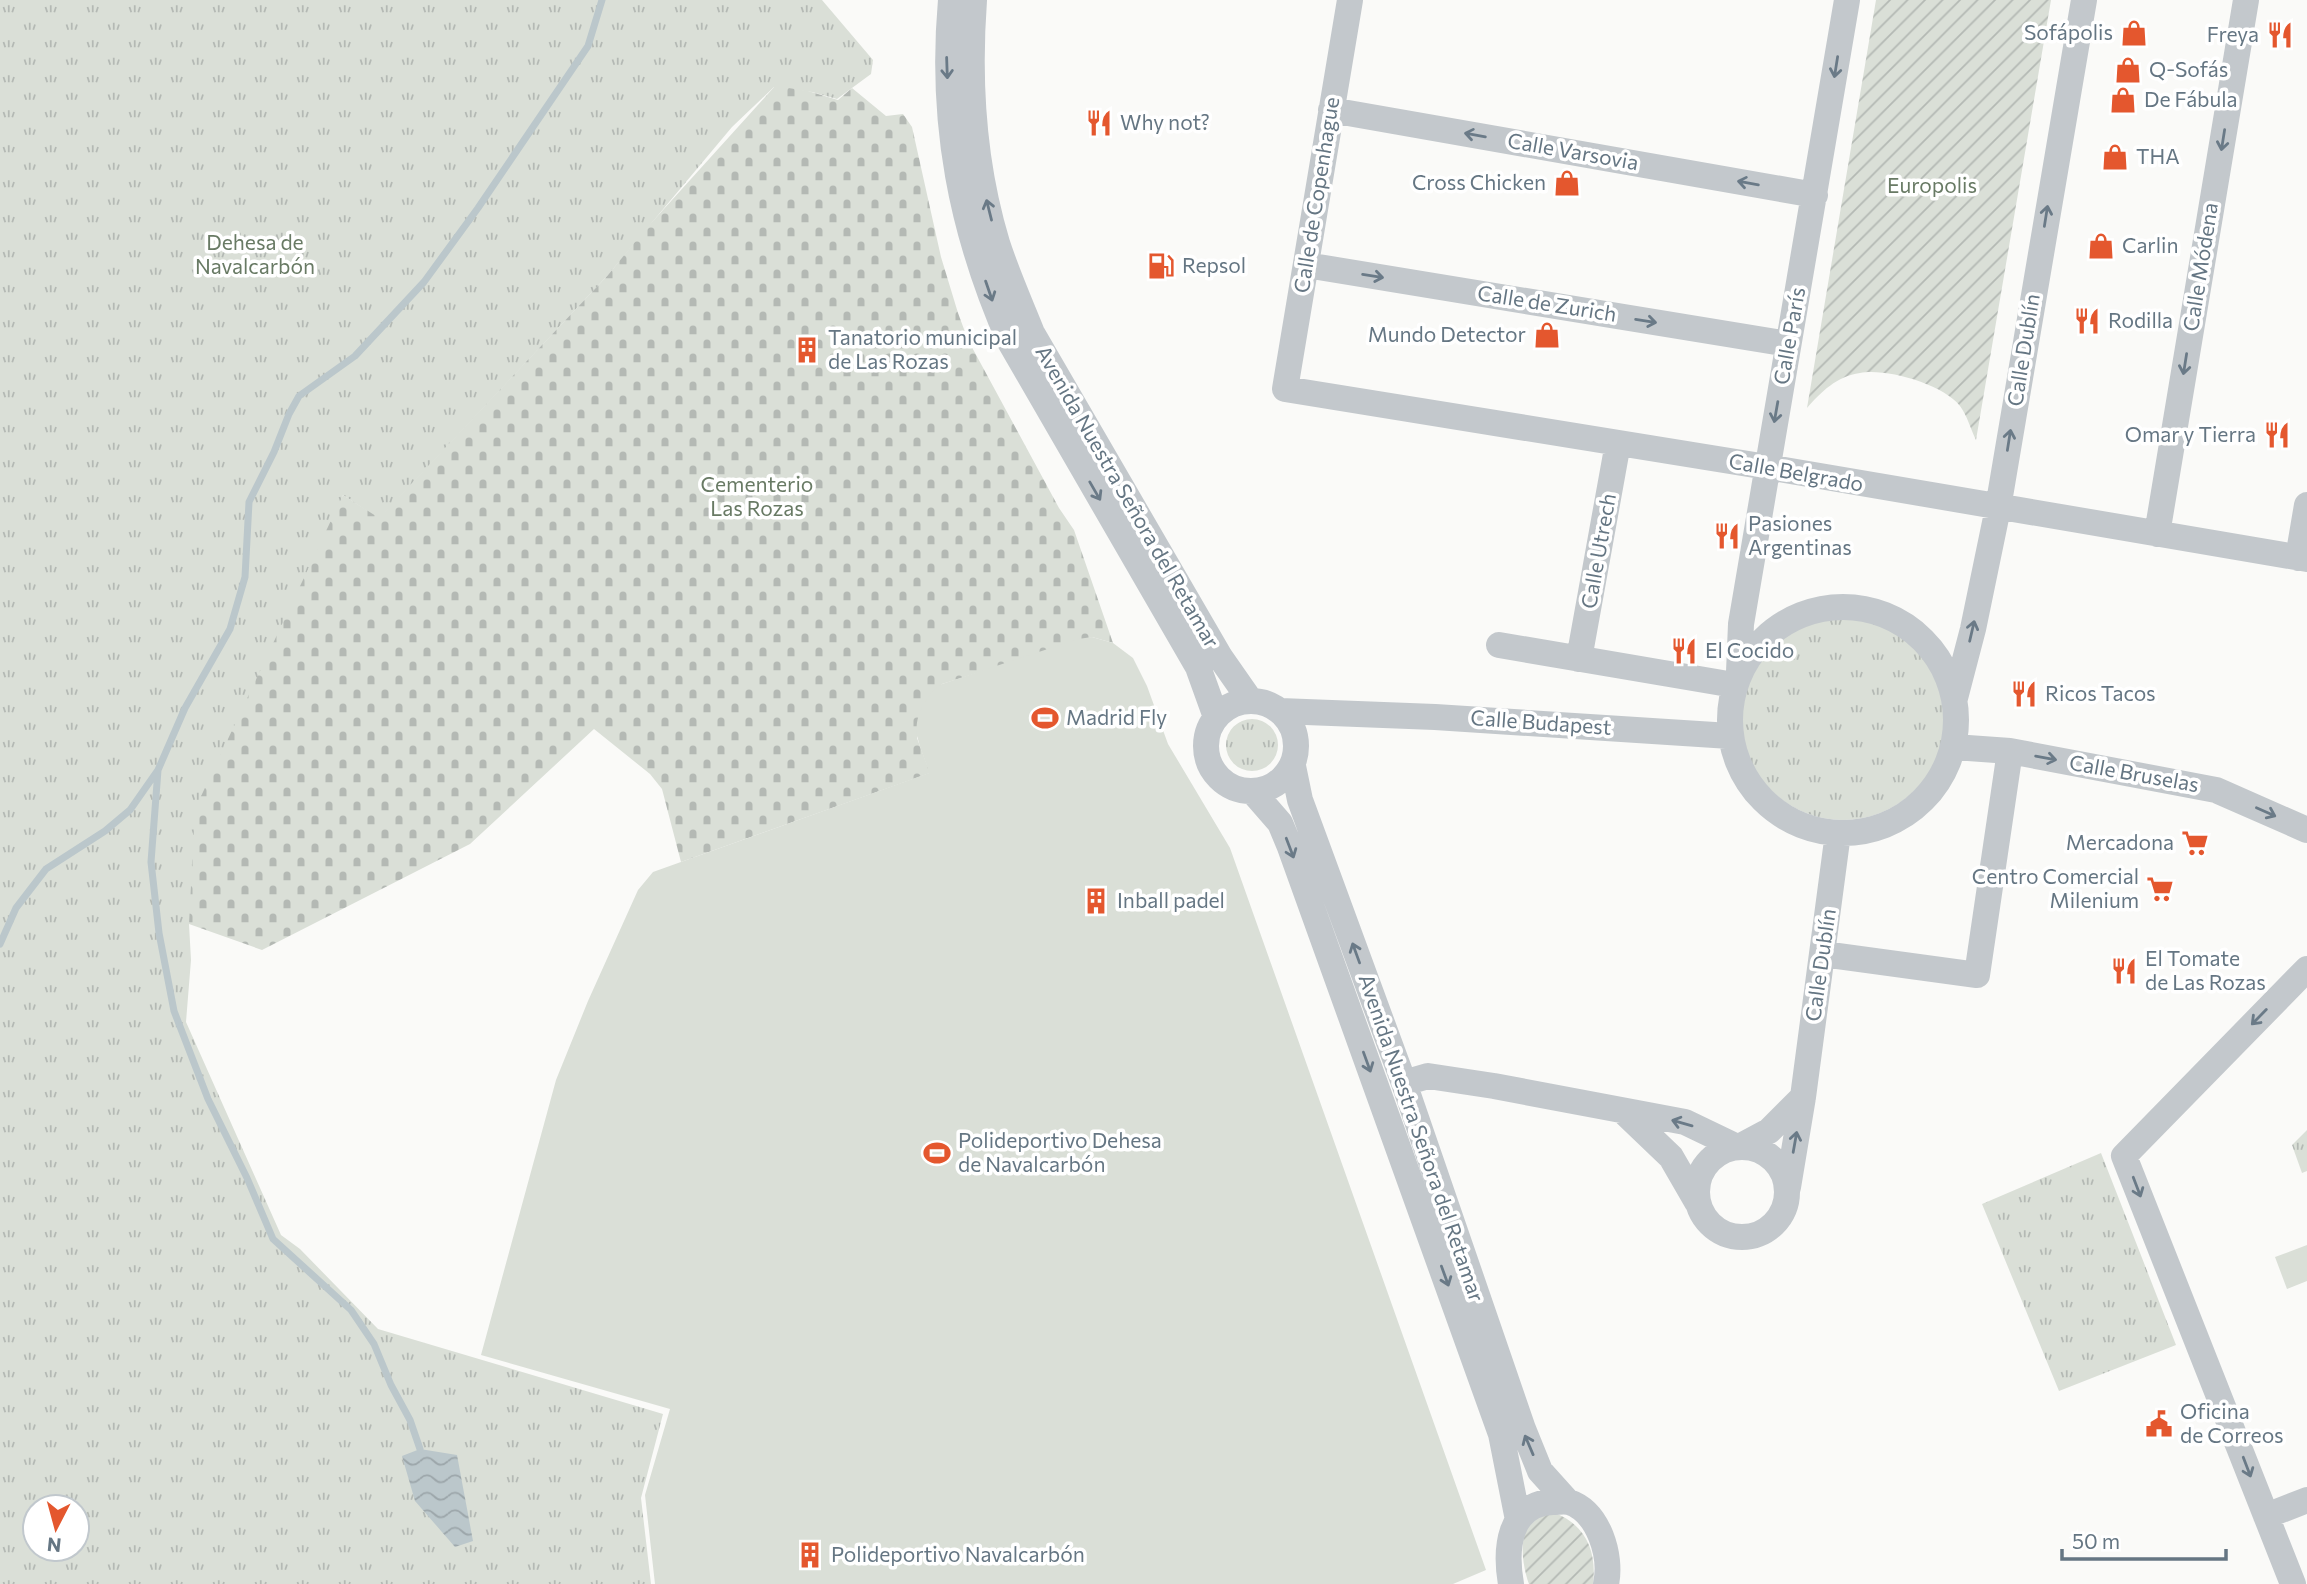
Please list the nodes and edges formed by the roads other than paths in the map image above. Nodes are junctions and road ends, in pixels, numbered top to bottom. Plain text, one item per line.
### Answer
1 (951, 0) edge
2 (974, 0) edge
3 (1350, 0) edge
4 (1847, 0) edge
5 (2084, 0) edge
6 (2246, 0) edge
7 (1331, 110) junction
8 (1815, 195) junction
9 (1306, 265) junction
10 (1788, 344) junction
11 (1285, 390) joint
12 (1618, 443) junction
13 (1767, 467) junction
14 (2307, 505) edge
15 (1998, 508) junction
16 (2157, 534) junction
17 (2303, 558) edge
18 (1499, 645) dead end
19 (1579, 659) junction
20 (1737, 679) junction
21 (1955, 698) junction
22 (1250, 700) junction
23 (1280, 711) junction
24 (1352, 715) junction
25 (1216, 716) junction
26 (1730, 736) junction
27 (1954, 747) junction
28 (2010, 751) junction
29 (1295, 756) junction
30 (1253, 792) junction
31 (2307, 830) edge
32 (1838, 833) junction
33 (1823, 954) junction
34 (2307, 968) edge
35 (1404, 1083) junction
36 (1803, 1097) junction
37 (1624, 1112) junction
38 (1739, 1146) junction
39 (1788, 1187) junction
40 (1697, 1202) junction
41 (2307, 1500) edge
42 (1567, 1501) junction
43 (2266, 1516) junction
44 (1518, 1520) junction
45 (1509, 1572) edge
46 (1489, 1584) edge
47 (1606, 1584) edge
48 (2294, 1584) edge

1 -> 25 street, Avenida Nuestra Señora del Retamar
22 -> 2 street, Avenida Nuestra Señora del Retamar
3 - 7 street, Calle de Copenhague
4 -> 8 street, Calle París
15 -> 5 street, Calle Dublín
6 -> 16 street, Calle Módena
8 -> 7 street, Calle Varsovia
7 - 9 street, Calle de Copenhague
8 - 10 street, Calle París
9 -> 10 street, Calle de Zurich
9 - 11 street, Calle de Copenhague
10 -> 13 street, Calle París
11 - 12 street, Calle Belgrado
12 - 13 street, Calle Belgrado
12 - 19 street, Calle Utrech
13 - 15 street, Calle Belgrado
13 - 20 street, Calle París
14 - 17 street
15 - 16 street, Calle Belgrado
21 -> 15 street, Calle Dublín
16 - 17 street, Calle Belgrado
18 - 19 street
19 - 20 street
20 - 21 street
20 - 26 street
21 - 27 street
22 - 23 street
22 - 25 street
23 - 24 street, Calle Budapest
23 - 29 street
24 - 26 street, Calle Budapest
24 - 29 street, Calle Budapest
25 - 30 street
26 - 32 street
27 - 28 street, Calle Bruselas
27 - 32 street
28 -> 31 street, Calle Bruselas
28 - 33 street
29 - 30 street
35 -> 29 street, Avenida Nuestra Señora del Retamar
30 -> 44 street, Avenida Nuestra Señora del Retamar
32 - 33 street, Calle Dublín
33 - 36 street, Calle Dublín
34 -> 43 street
35 - 37 street
42 -> 35 street, Avenida Nuestra Señora del Retamar
36 - 38 street
39 -> 36 street, Calle Dublín
38 -> 37 street
37 - 40 street
38 - 39 street
38 - 40 street
39 - 40 street
41 - 43 street
42 - 44 street
42 - 47 street, Avenida Nuestra Señora del Retamar
43 - 48 street
44 - 45 street
45 - 46 street

